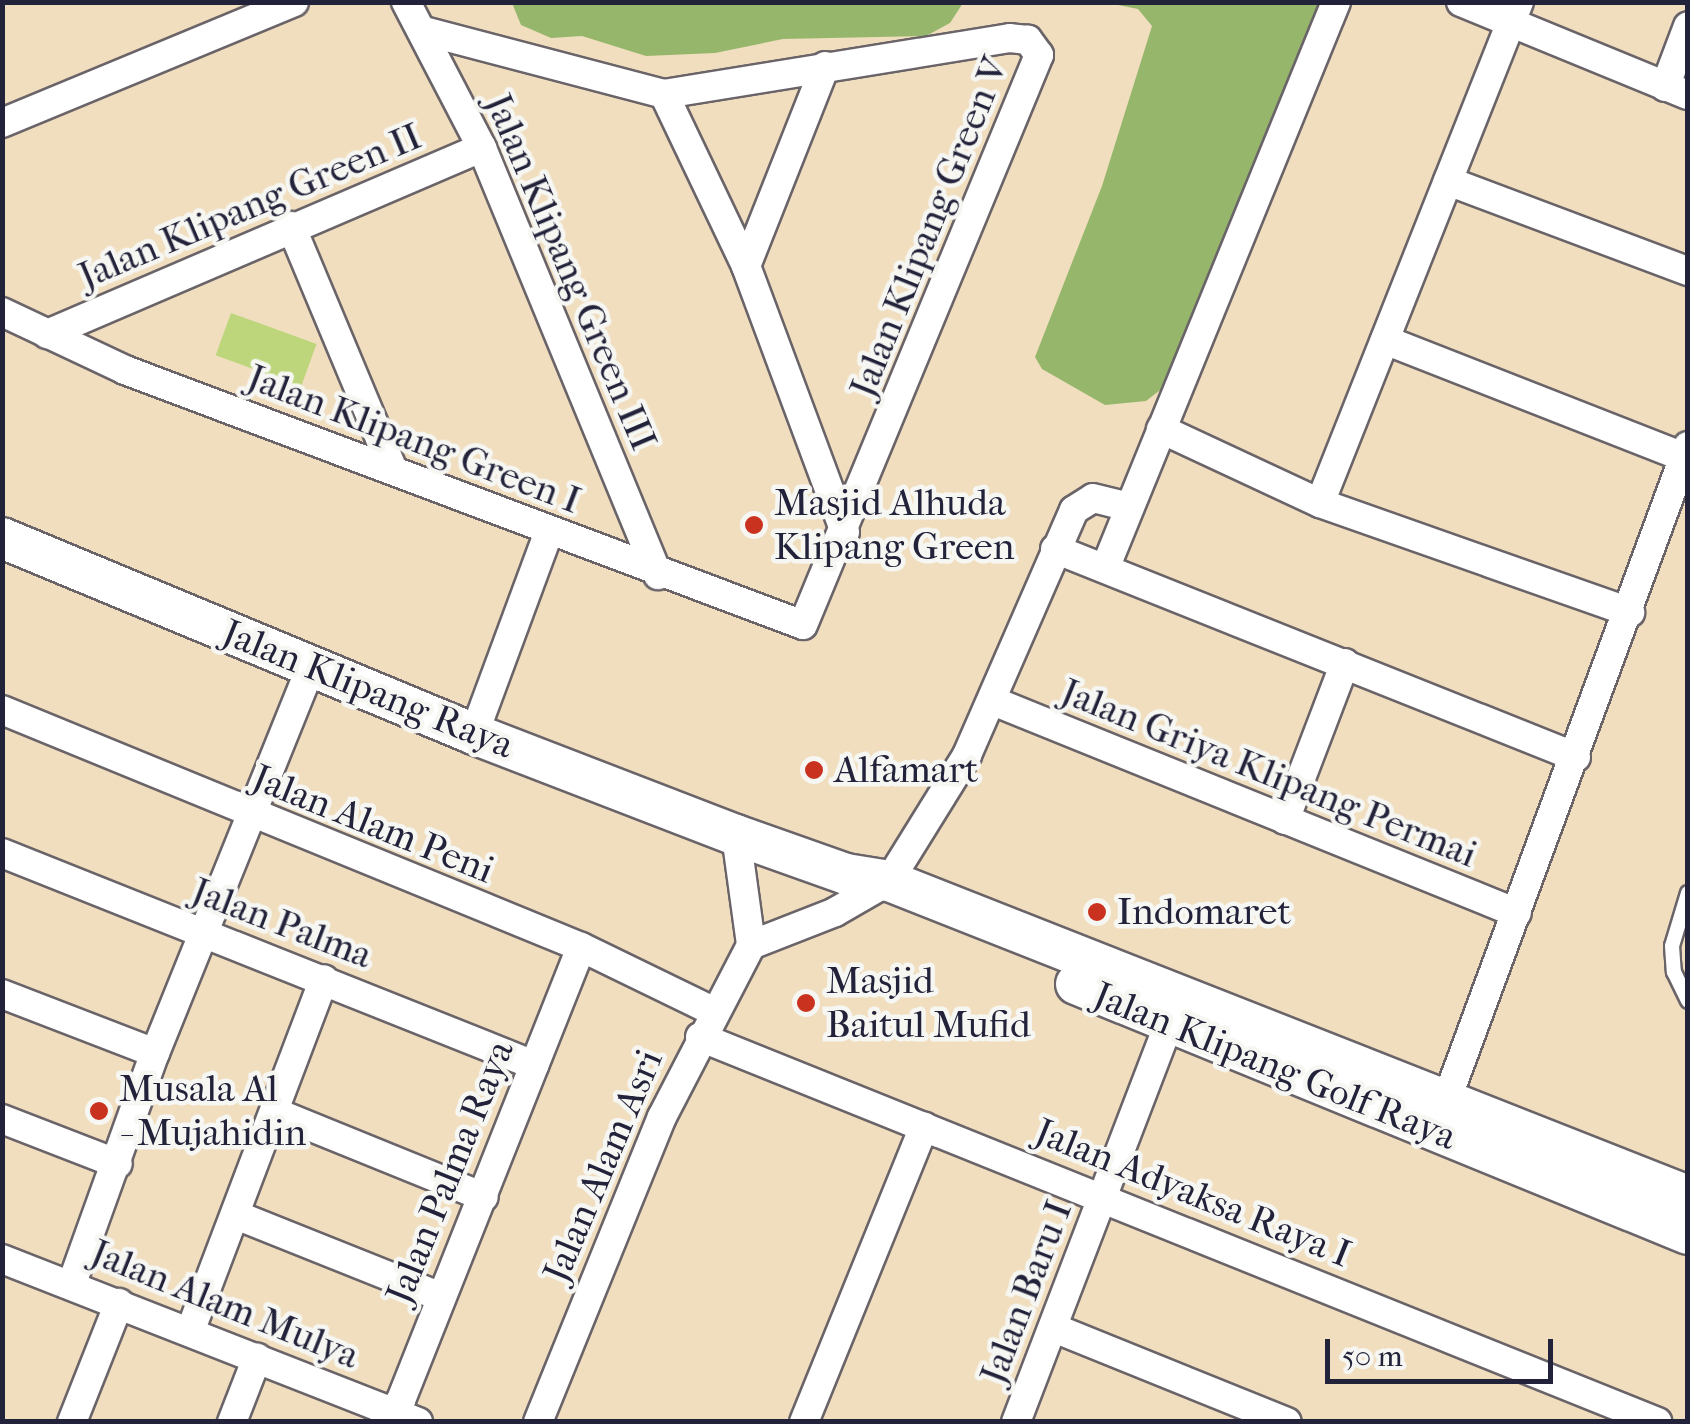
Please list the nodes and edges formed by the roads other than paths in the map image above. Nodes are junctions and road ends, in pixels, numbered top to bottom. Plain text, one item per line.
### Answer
1 (294, 2) edge
2 (406, 2) edge
3 (1336, 2) edge
4 (1460, 2) edge
5 (1515, 12) edge
6 (1688, 26) edge
7 (424, 31) junction
8 (825, 66) junction
9 (1676, 91) edge
10 (664, 94) junction
11 (2, 122) edge
12 (482, 148) junction
13 (1448, 181) junction
14 (291, 226) junction
15 (746, 266) junction
16 (1688, 271) edge
17 (2, 312) edge
18 (47, 334) junction
19 (1385, 340) junction
20 (1161, 429) junction
21 (1685, 451) edge
22 (392, 467) junction
23 (1320, 502) junction
24 (1129, 507) junction
25 (549, 531) junction
26 (845, 532) junction
27 (2, 538) edge
28 (1055, 549) junction
29 (1106, 566) junction
30 (658, 575) junction
31 (1630, 612) junction
32 (802, 625) joint
33 (1346, 663) junction
34 (311, 666) junction
35 (992, 702) junction
36 (2, 710) edge
37 (474, 734) junction
38 (1576, 756) junction
39 (255, 818) junction
40 (1284, 820) junction
41 (736, 835) junction
42 (2, 853) edge
43 (866, 884) junction
44 (1688, 893) edge
45 (1517, 913) junction
46 (206, 934) junction
47 (751, 946) junction
48 (581, 947) junction
49 (324, 979) junction
50 (2, 994) edge
51 (1688, 1000) edge
52 (713, 1011) junction
53 (1170, 1022) junction
54 (700, 1037) junction
55 (1275, 1049) junction
56 (155, 1053) junction
57 (534, 1065) junction
58 (277, 1112) junction
59 (1441, 1116) junction
60 (2, 1118) edge
61 (924, 1126) junction
62 (118, 1164) junction
63 (1688, 1196) edge
64 (484, 1197) junction
65 (1103, 1197) junction
66 (236, 1215) junction
67 (1688, 1234) edge
68 (2, 1259) edge
69 (72, 1283) junction
70 (441, 1297) junction
71 (119, 1304) junction
72 (1054, 1328) junction
73 (191, 1329) junction
74 (257, 1358) junction
75 (387, 1416) edge
76 (72, 1422) edge
77 (232, 1422) edge
78 (418, 1422) edge
79 (538, 1422) edge
80 (804, 1422) edge
81 (1016, 1422) edge
82 (1287, 1422) edge
83 (1656, 1422) edge

1 - 11 street
2 - 7 street, Jalan Klipang Green III
3 - 20 street
4 - 5 street
5 - 9 street
5 - 13 street
6 - 9 street
7 - 10 street, Jalan Klipang Green V
7 - 12 street, Jalan Klipang Green III
8 - 10 street, Jalan Klipang Green V
8 - 15 street
8 - 26 street, Jalan Klipang Green V
10 - 15 street
12 - 14 street, Jalan Klipang Green II
12 - 30 street, Jalan Klipang Green III
13 - 16 street
13 - 19 street
14 - 18 street, Jalan Klipang Green II
14 - 22 street
15 - 26 street
17 - 18 street, Jalan Klipang Green I
18 - 22 street, Jalan Klipang Green I
19 - 21 street
19 - 23 street
20 - 23 street
20 - 24 street
21 - 31 street
22 - 25 street, Jalan Klipang Green I
23 - 31 street
24 - 28 street
24 - 29 street
25 - 30 street, Jalan Klipang Green I
25 - 37 street
26 - 32 street, Jalan Klipang Green V
27 - 34 main road, Jalan Klipang Raya
28 - 29 street
28 - 35 street
29 - 33 street
30 - 32 street, Jalan Klipang Green I
31 - 38 street
33 - 38 street
33 - 40 street
34 - 37 main road, Jalan Klipang Raya
34 - 39 street
35 - 40 street, Jalan Griya Klipang Permai
35 - 43 street
36 - 39 street, Jalan Alam Peni
37 - 41 main road, Jalan Klipang Raya
38 - 45 street
39 - 46 street
39 - 48 street, Jalan Alam Peni
40 - 45 street, Jalan Griya Klipang Permai
41 - 43 main road, Jalan Klipang Raya
41 - 47 street
42 - 46 street, Jalan Palma
43 - 47 street
43 - 53 main road, Jalan Klipang Golf Raya
43 - 55 main road, Jalan Klipang Golf Raya
44 - 51 lane
45 - 59 street
46 - 49 street, Jalan Palma
46 - 56 street
47 - 52 street, Jalan Alam Asri
48 - 52 street, Jalan Alam Peni
48 - 57 street, Jalan Palma Raya
49 - 57 street, Jalan Palma
49 - 58 street
50 - 56 street
52 - 54 street, Jalan Alam Asri
53 - 55 main road, Jalan Klipang Golf Raya
53 - 65 street, Jalan Baru I
54 - 61 street, Jalan Adyaksa Raya I
54 - 79 street, Jalan Alam Asri
55 - 59 main road, Jalan Klipang Golf Raya
56 - 62 street
57 - 64 street, Jalan Palma Raya
58 - 64 street
58 - 66 street
59 - 63 main road, Jalan Klipang Golf Raya
59 - 67 main road, Jalan Klipang Golf Raya
60 - 62 street
61 - 65 street, Jalan Adyaksa Raya I
61 - 80 street
62 - 69 street
64 - 70 street, Jalan Palma Raya
65 - 72 street, Jalan Baru I
65 - 83 street, Jalan Adyaksa Raya I
66 - 70 street
66 - 73 street
68 - 69 street, Jalan Alam Mulya
69 - 71 street, Jalan Alam Mulya
70 - 75 street, Jalan Palma Raya
71 - 73 street, Jalan Alam Mulya
71 - 76 street
72 - 81 street, Jalan Baru I
72 - 82 street
73 - 74 street, Jalan Alam Mulya
74 - 75 street, Jalan Alam Mulya
74 - 77 street
75 - 78 street, Jalan Alam Mulya

